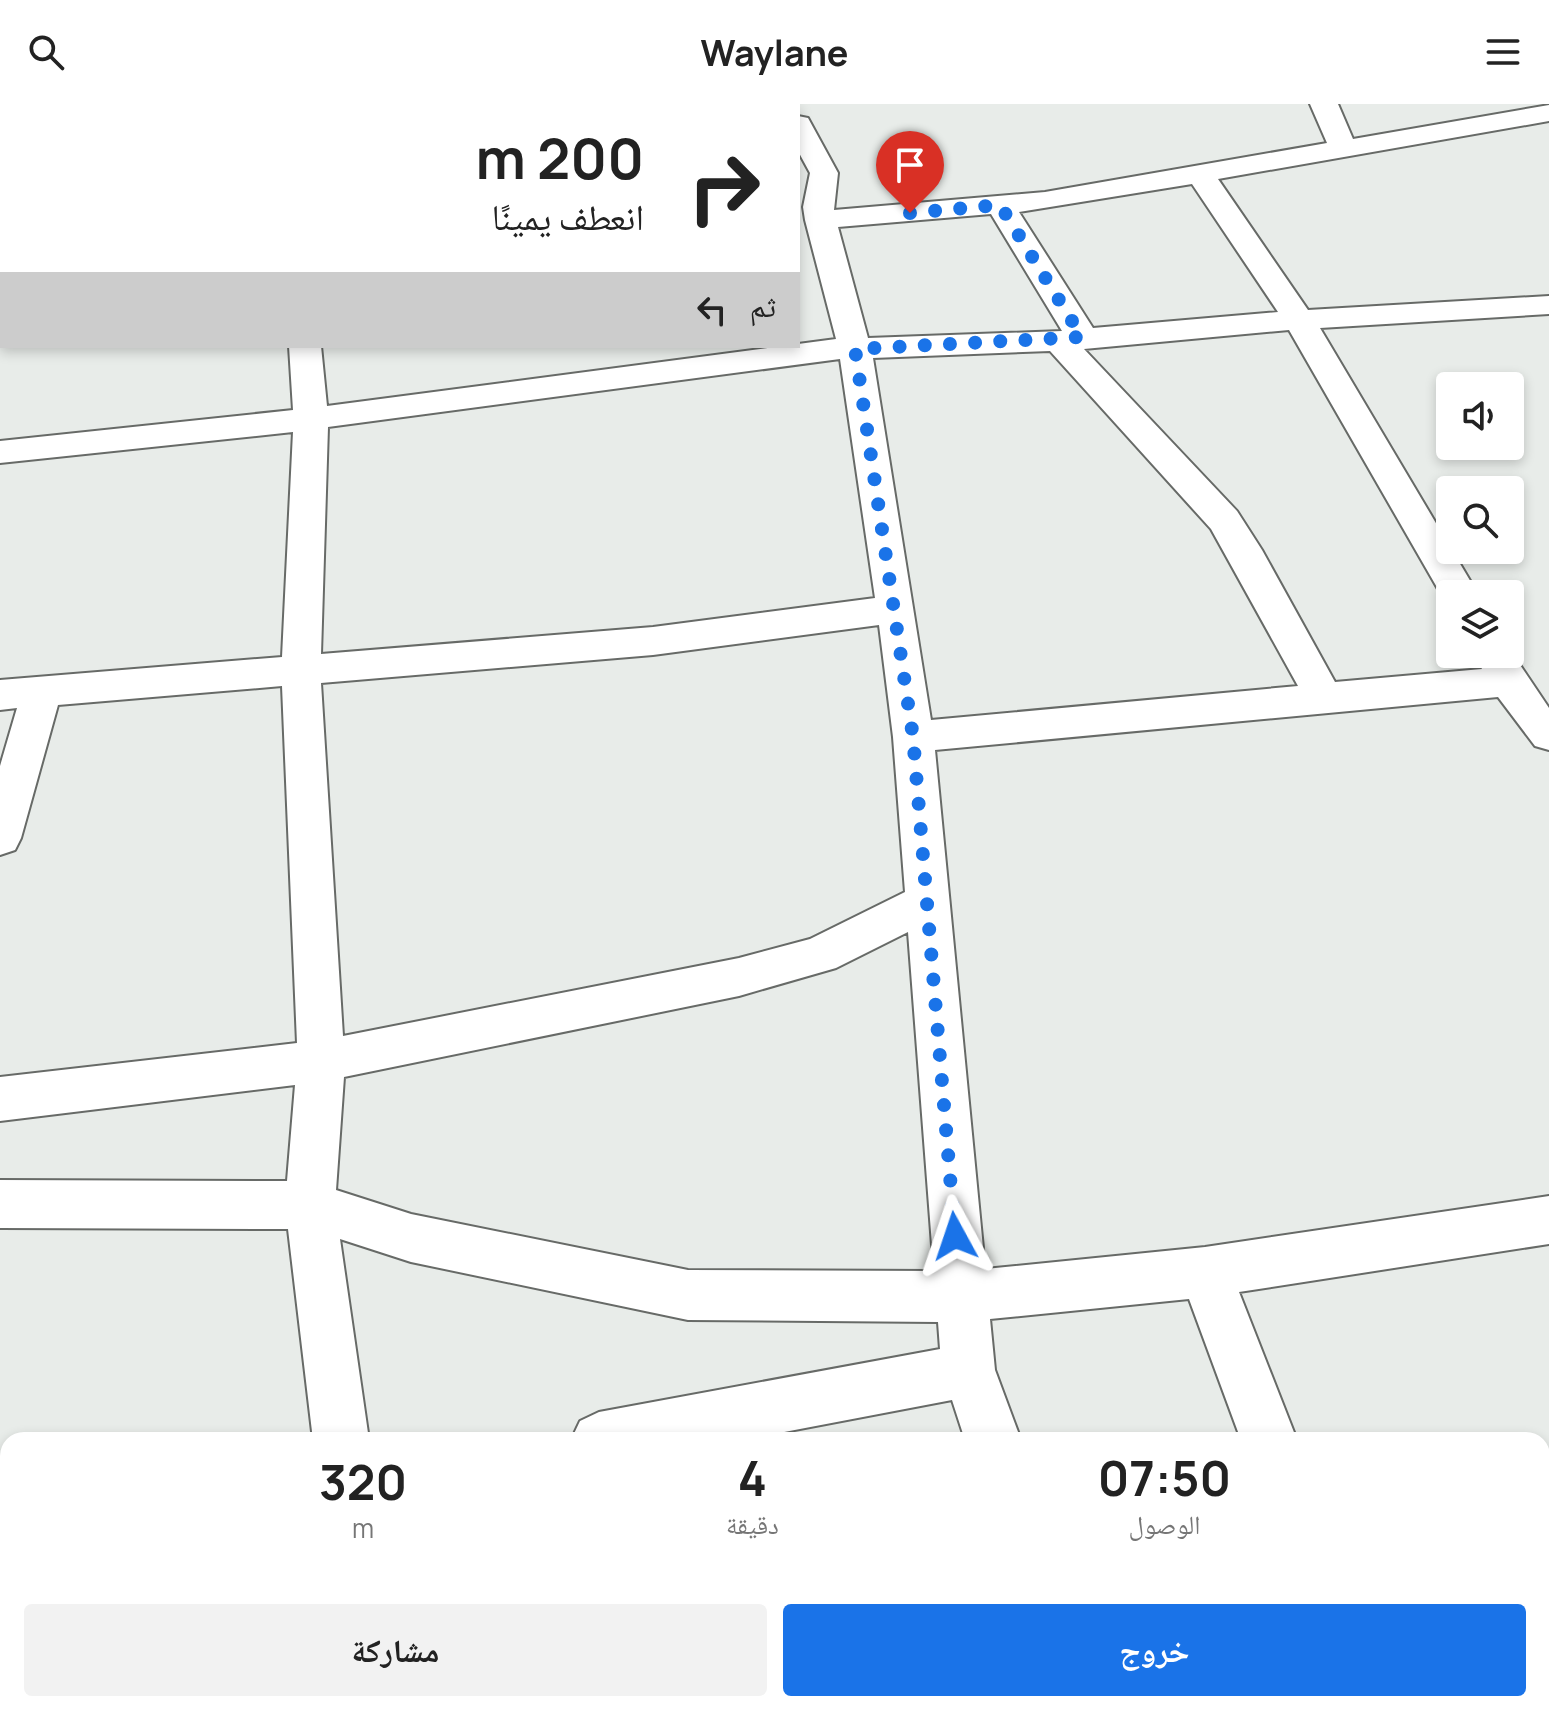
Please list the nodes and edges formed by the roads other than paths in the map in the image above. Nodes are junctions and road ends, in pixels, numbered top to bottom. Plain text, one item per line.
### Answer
1 (1324, 104) edge
2 (1548, 115) edge
3 (800, 128) edge
4 (1343, 149) junction
5 (1200, 175) junction
6 (812, 204) edge
7 (1000, 205) junction
8 (1549, 305) edge
9 (1299, 320) junction
10 (1070, 339) junction
11 (305, 348) edge
12 (855, 349) junction
13 (311, 419) junction
14 (0, 452) edge
15 (1451, 580) edge
16 (896, 609) junction
17 (1500, 668) edge
18 (301, 670) junction
19 (42, 691) junction
20 (0, 695) edge
21 (1325, 700) junction
22 (1545, 725) edge
23 (913, 737) junction
24 (0, 838) edge
25 (928, 901) junction
26 (321, 1061) junction
27 (0, 1099) edge
28 (0, 1204) edge
29 (310, 1205) junction
30 (1549, 1220) edge
31 (1205, 1272) junction
32 (960, 1297) junction
33 (968, 1370) junction
34 (340, 1432) edge
35 (641, 1432) edge
36 (990, 1432) edge
37 (1266, 1432) edge

1 - 4 street
2 - 4 street
3 - 6 street
4 - 5 street
5 - 7 street
5 - 9 street
6 - 7 street
6 - 12 street
7 - 10 street
8 - 9 street
9 - 10 street
9 - 15 street
10 - 12 street
10 - 21 street
11 - 13 street
12 - 13 street
12 - 16 street
13 - 14 street
13 - 18 street
16 - 18 street
16 - 23 street
17 - 21 street
17 - 22 street
18 - 19 street
18 - 26 street
19 - 20 street
19 - 24 street
21 - 23 street
23 - 25 street
25 - 26 street
25 - 32 street
26 - 27 street
26 - 29 street
28 - 29 street
29 - 32 street
29 - 34 street
30 - 31 street
31 - 32 street
31 - 37 street
32 - 33 street
33 - 35 street
33 - 36 street

